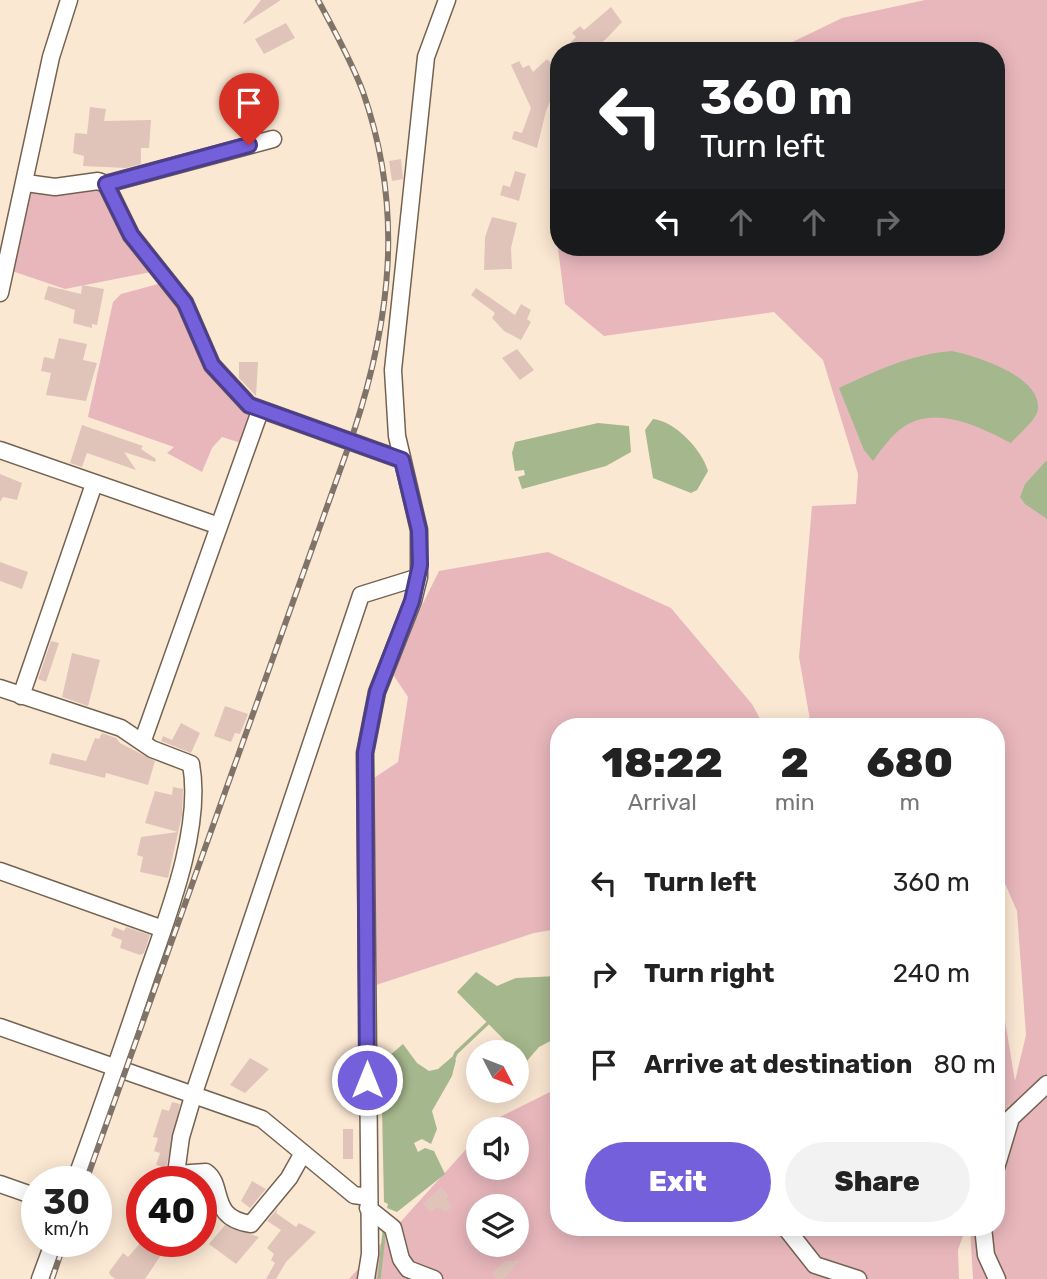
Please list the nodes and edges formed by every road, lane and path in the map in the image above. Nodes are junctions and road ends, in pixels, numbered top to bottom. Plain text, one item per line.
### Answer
1 (69, 0) edge
2 (447, 0) edge
3 (273, 139) dead end
4 (26, 183) junction
5 (106, 184) junction
6 (0, 293) edge
7 (260, 411) junction
8 (0, 450) edge
9 (402, 460) junction
10 (94, 484) junction
11 (219, 526) junction
12 (419, 577) junction
13 (1, 691) edge
14 (20, 696) junction
15 (142, 740) junction
16 (0, 871) edge
17 (163, 929) junction
18 (0, 1027) edge
19 (116, 1069) junction
20 (1047, 1084) edge
21 (194, 1093) junction
22 (1005, 1138) edge
23 (303, 1153) junction
24 (80, 1166) edge
25 (177, 1166) edge
26 (0, 1184) edge
27 (21, 1191) edge
28 (217, 1197) edge
29 (368, 1202) junction
30 (792, 1236) edge
31 (984, 1236) edge
32 (48, 1257) edge
33 (40, 1279) edge
34 (366, 1279) edge
35 (434, 1279) edge
36 (858, 1279) edge
37 (997, 1279) edge

1 - 4 street
2 - 9 street
3 - 5 street
4 - 5 street
4 - 6 street
5 - 7 street
7 - 9 street
7 - 11 street
8 - 10 street
9 - 12 street
10 - 11 street
10 - 14 street
11 - 15 street
12 - 21 street
12 - 29 street
13 - 14 street
14 - 15 street
15 - 17 street
16 - 17 street
17 - 19 street
18 - 19 street
19 - 21 street
19 - 24 street
20 - 22 street
21 - 23 street
21 - 25 street
23 - 28 street
23 - 29 street
26 - 27 street
29 - 34 street
29 - 35 street
30 - 36 street
31 - 37 street
32 - 33 street

